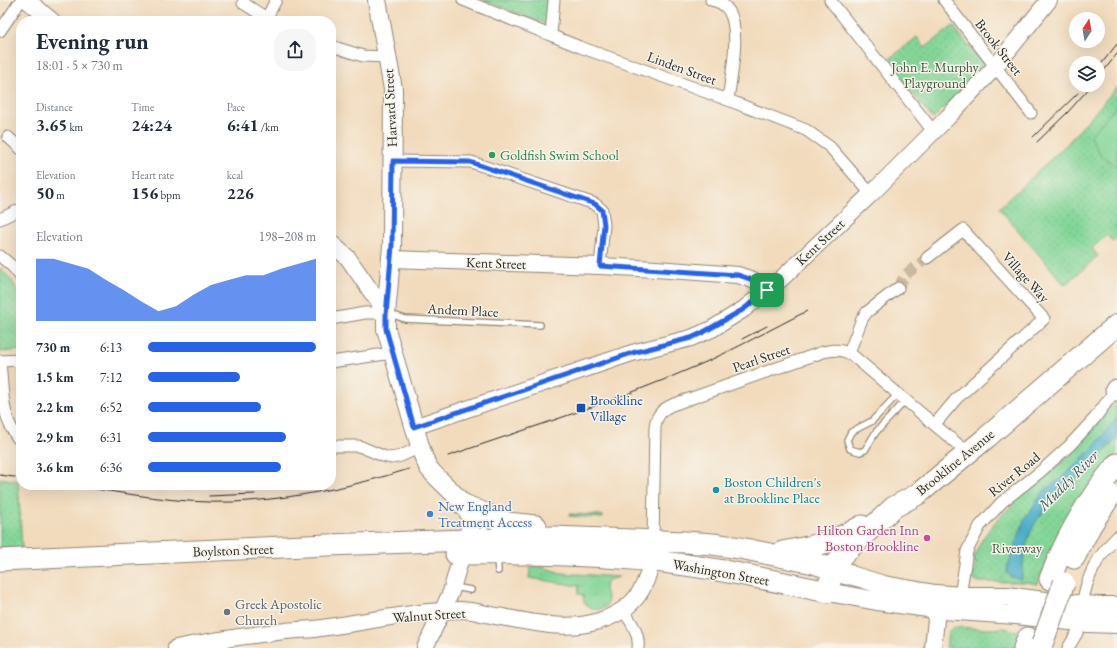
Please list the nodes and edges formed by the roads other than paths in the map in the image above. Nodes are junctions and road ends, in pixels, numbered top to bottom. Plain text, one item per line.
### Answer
1 (21, 0) edge
2 (27, 0) edge
3 (244, 0) edge
4 (276, 0) edge
5 (377, 0) edge
6 (463, 0) edge
7 (554, 0) edge
8 (711, 0) edge
9 (830, 0) edge
10 (944, 0) edge
11 (1049, 0) edge
12 (46, 16) edge
13 (262, 16) edge
14 (270, 16) edge
15 (0, 31) edge
16 (551, 35) junction
17 (336, 48) edge
18 (387, 57) junction
19 (995, 67) junction
20 (728, 100) junction
21 (1031, 112) dead end
22 (933, 131) junction
23 (8, 137) dead end
24 (16, 144) edge
25 (393, 161) junction
26 (871, 194) junction
27 (16, 211) edge
28 (0, 219) edge
29 (336, 247) edge
30 (0, 256) edge
31 (927, 258) tunnel mouth
32 (391, 259) junction
33 (600, 266) junction
34 (16, 271) edge
35 (898, 288) tunnel mouth
36 (767, 290) junction
37 (386, 313) junction
38 (336, 318) edge
39 (540, 325) dead end
40 (1116, 329) edge
41 (392, 353) junction
42 (848, 353) junction
43 (16, 360) edge
44 (0, 361) edge
45 (336, 361) edge
46 (1117, 388) edge
47 (902, 397) junction
48 (935, 424) junction
49 (414, 427) junction
50 (16, 436) edge
51 (336, 446) edge
52 (968, 452) junction
53 (424, 456) junction
54 (1117, 464) edge
55 (1117, 487) edge
56 (918, 494) junction
57 (464, 505) junction
58 (894, 507) junction
59 (1117, 537) edge
60 (653, 540) junction
61 (464, 547) junction
62 (495, 551) junction
63 (771, 554) junction
64 (0, 560) edge
65 (652, 561) junction
66 (840, 572) junction
67 (0, 574) edge
68 (1057, 581) junction
69 (453, 587) junction
70 (471, 590) dead end
71 (828, 592) junction
72 (960, 596) junction
73 (1082, 605) junction
74 (1117, 606) edge
75 (623, 610) junction
76 (937, 610) junction
77 (442, 611) junction
78 (1083, 623) junction
79 (1117, 624) edge
80 (1034, 644) edge
81 (206, 645) edge
82 (176, 648) edge
83 (425, 648) edge
84 (639, 648) edge
85 (933, 648) edge
86 (1068, 648) edge

1 - 15 street
2 - 12 street
3 - 13 street
4 - 14 street
5 - 18 main road, Harvard Street
6 - 16 street, Linden Street
7 - 16 street
8 - 20 street
9 - 22 street
10 - 19 street, Brook Street
11 - 19 street, Kent Street
16 - 20 street, Linden Street
17 - 18 street
18 - 25 main road, Harvard Street
19 - 21 street, Brook Street
19 - 22 street, Kent Street
20 - 26 street, Linden Street
22 - 26 street, Kent Street
23 - 24 street
25 - 32 main road, Harvard Street
25 - 33 street
26 - 36 street, Kent Street
27 - 28 street
29 - 37 street
30 - 34 street
31 - 48 street, Village Way
32 - 33 street, Kent Street
32 - 37 main road, Harvard Street
33 - 36 street, Kent Street
35 - 42 street
36 - 49 street
37 - 38 street
37 - 39 lane, Andem Place
37 - 41 main road
40 - 52 highway, Brookline Avenue
41 - 45 street
41 - 49 main road
42 - 47 street
42 - 60 street, Pearl Street
43 - 44 street
44 - 50 street
46 - 72 street, River Road
47 - 47 lane
47 - 48 street
48 - 52 street
49 - 53 main road
51 - 53 street
52 - 56 highway, Brookline Avenue
53 - 57 main road
54 - 68 highway
55 - 68 highway
56 - 58 highway, Brookline Avenue
56 - 66 highway
57 - 60 highway
57 - 61 main road
57 - 62 lane
58 - 63 highway
58 - 66 highway, Brookline Avenue
59 - 73 street
60 - 62 highway, Washington Street
60 - 63 highway, Washington Street
60 - 65 street, Walnut Street
61 - 62 highway, Washington Street
61 - 64 highway, Boylston Street
61 - 67 highway, Boylston Street
61 - 69 street
62 - 65 highway, Washington Street
63 - 66 highway, Washington Street
65 - 71 highway, Washington Street
65 - 75 street, Walnut Street
66 - 71 highway, Brookline Avenue
66 - 72 main road, Washington Street
68 - 80 highway, bridge
69 - 70 lane
69 - 77 street
71 - 76 main road, Washington Street
72 - 73 main road, Washington Street
73 - 74 main road, Washington Street
75 - 77 street, Walnut Street
75 - 84 street
76 - 78 main road, Washington Street
76 - 85 street
77 - 81 street, Walnut Street
77 - 83 street
78 - 79 main road, Washington Street
78 - 86 street
81 - 82 street, Walnut Street

